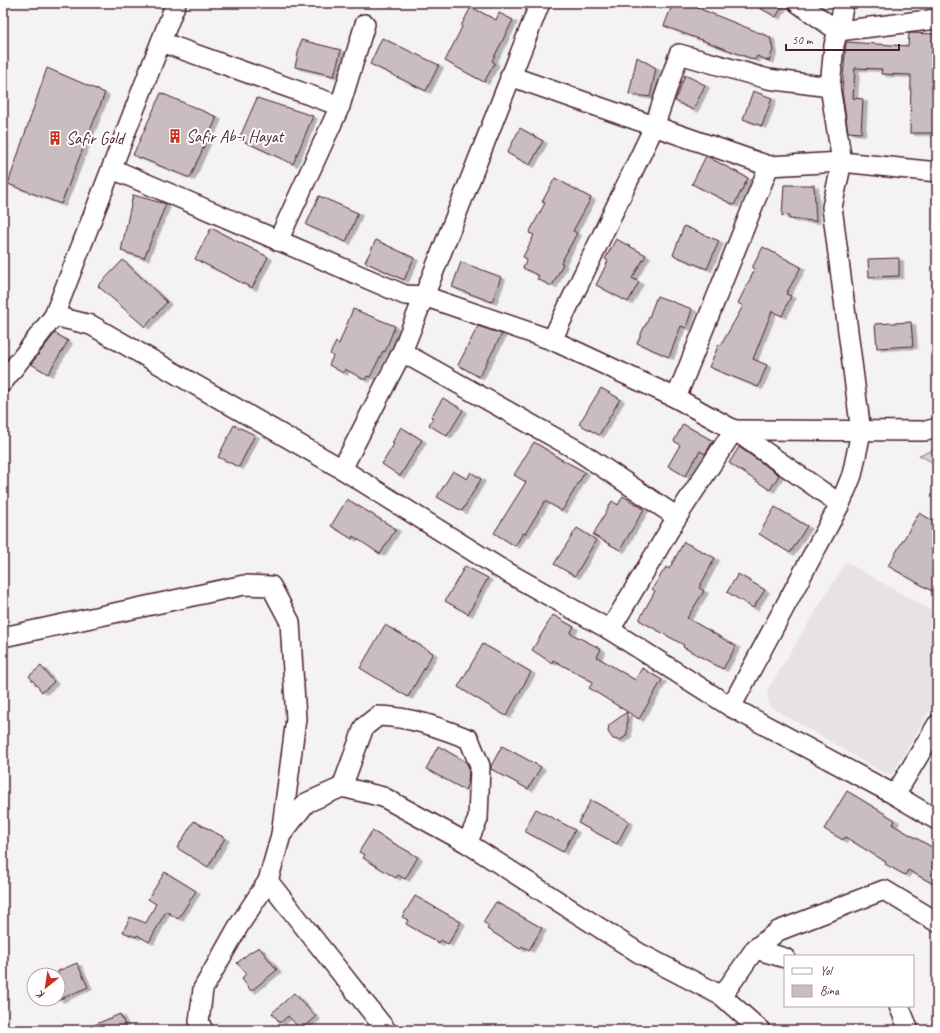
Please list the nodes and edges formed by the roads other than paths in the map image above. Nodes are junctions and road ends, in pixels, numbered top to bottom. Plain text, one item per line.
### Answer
1 (176, 3) edge
2 (540, 3) edge
3 (798, 3) edge
4 (844, 3) edge
5 (937, 19) edge
6 (365, 24) dead end
7 (838, 31) junction
8 (161, 42) junction
9 (510, 76) junction
10 (830, 87) junction
11 (340, 106) junction
12 (654, 127) junction
13 (842, 162) junction
14 (769, 166) junction
15 (115, 170) dead end
16 (937, 172) edge
17 (278, 241) junction
18 (424, 296) junction
19 (54, 316) junction
20 (552, 340) junction
21 (402, 352) junction
22 (3, 382) edge
23 (676, 398) junction
24 (937, 428) edge
25 (734, 430) junction
26 (860, 432) junction
27 (342, 469) junction
28 (840, 504) junction
29 (677, 518) junction
30 (610, 630) junction
31 (3, 637) edge
32 (731, 707) junction
33 (937, 725) edge
34 (342, 788) junction
35 (895, 795) junction
36 (937, 820) edge
37 (280, 835) junction
38 (467, 844) junction
39 (268, 881) junction
40 (937, 922) edge
41 (755, 949) junction
42 (784, 958) edge
43 (722, 996) junction
44 (899, 1007) edge
45 (203, 1030) edge
46 (386, 1030) edge
47 (760, 1030) edge
48 (909, 1030) edge

1 - 8 street
2 - 9 street
3 - 7 street
4 - 7 street
5 - 7 street
6 - 11 street
7 - 10 street
8 - 11 street
8 - 19 street
9 - 12 street
9 - 18 street
10 - 12 street
10 - 13 street
11 - 17 street
12 - 14 street
12 - 20 street
13 - 14 street
13 - 16 street
13 - 26 street
14 - 23 street
15 - 17 street
17 - 18 street
18 - 20 street
18 - 21 street
19 - 22 street
19 - 27 street
20 - 23 street
21 - 27 street
21 - 29 street
23 - 25 street
24 - 26 street
25 - 26 street
25 - 28 street
25 - 29 street
26 - 28 street
27 - 30 street
28 - 32 street
29 - 30 street
30 - 32 street
31 - 37 street
32 - 35 street
33 - 35 street
34 - 37 street
34 - 38 street
34 - 38 street
35 - 36 street
37 - 39 street
38 - 43 street
39 - 45 street
39 - 46 street
40 - 41 street
41 - 42 street
41 - 43 street
43 - 47 street
44 - 48 street

